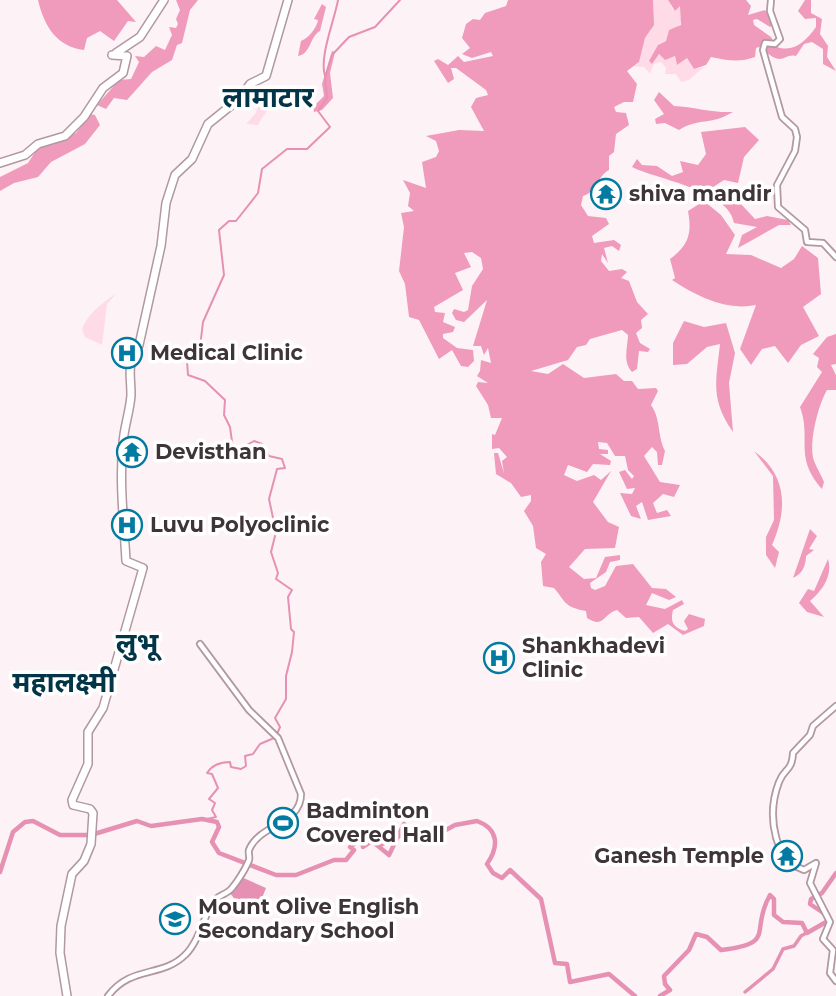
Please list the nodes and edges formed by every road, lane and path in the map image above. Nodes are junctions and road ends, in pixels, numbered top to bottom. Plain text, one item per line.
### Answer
1 (164, 0) edge
2 (288, 0) edge
3 (771, 0) edge
4 (0, 163) edge
5 (836, 257) edge
6 (200, 644) dead end
7 (836, 706) edge
8 (836, 981) edge
9 (68, 996) edge
10 (108, 996) edge

1 - 4 main road
2 - 9 main road
3 - 5 street
6 - 10 street
7 - 8 street

